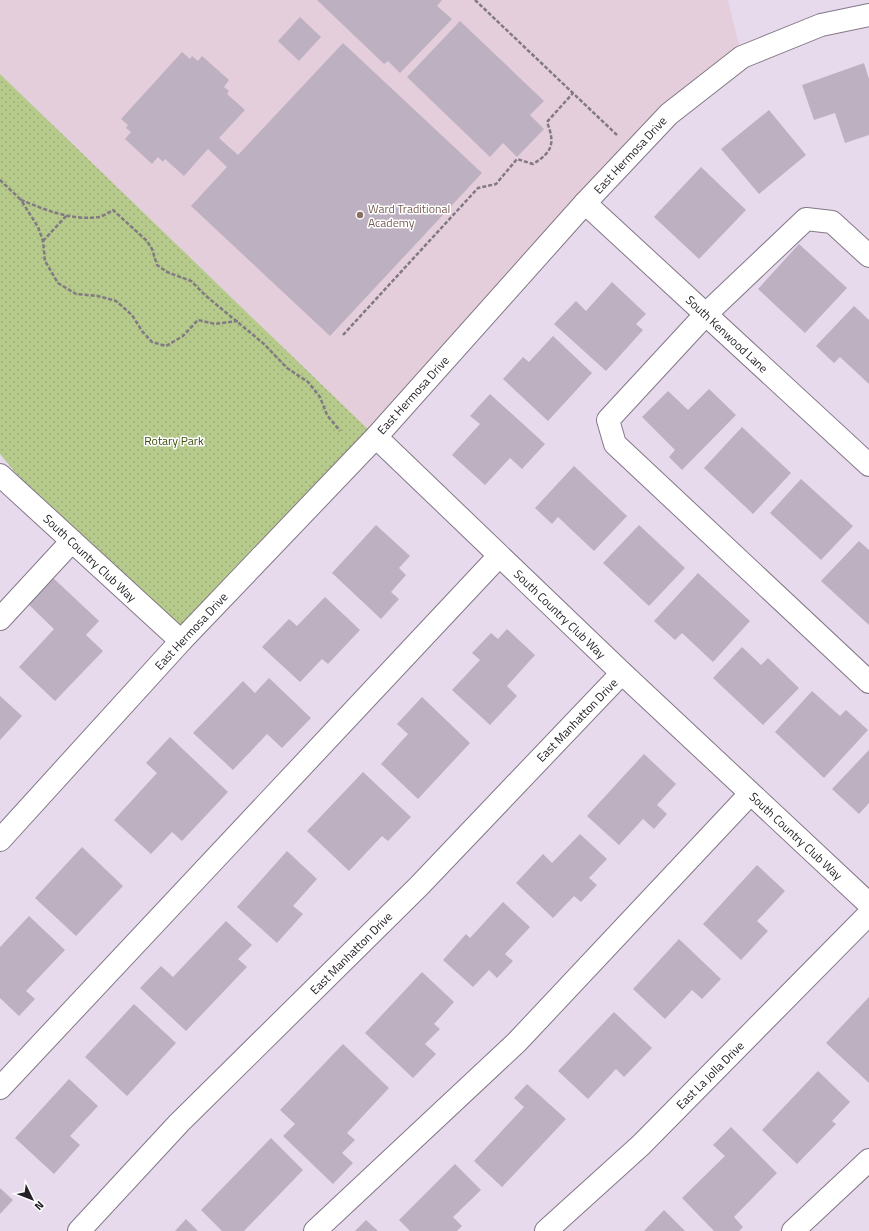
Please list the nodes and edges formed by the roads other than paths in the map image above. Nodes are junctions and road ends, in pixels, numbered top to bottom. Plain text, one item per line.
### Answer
1 (869, 15) edge
2 (585, 203) junction
3 (869, 256) edge
4 (706, 314) junction
5 (376, 437) junction
6 (869, 465) edge
7 (0, 475) edge
8 (72, 542) junction
9 (499, 556) junction
10 (0, 619) edge
11 (181, 641) junction
12 (622, 672) junction
13 (869, 682) edge
14 (750, 794) junction
15 (0, 840) edge
16 (869, 904) edge
17 (869, 914) edge
18 (0, 1088) edge
19 (869, 1160) edge
20 (79, 1231) edge
21 (315, 1231) edge
22 (546, 1231) edge
23 (793, 1231) edge

1 - 2 street, East Hermosa Drive
2 - 4 street, South Kenwood Lane
2 - 5 street, East Hermosa Drive
3 - 4 street
4 - 6 street, South Kenwood Lane
4 - 13 street
5 - 9 street, South Country Club Way
5 - 11 street, East Hermosa Drive
7 - 8 street, South Country Club Way
8 - 10 street
8 - 11 street, South Country Club Way
9 - 12 street, South Country Club Way
9 - 18 street
11 - 15 street, East Hermosa Drive
12 - 14 street, South Country Club Way
12 - 20 street, East Manhatton Drive
14 - 16 street, South Country Club Way
14 - 21 street
17 - 22 street, East La Jolla Drive
19 - 23 street

